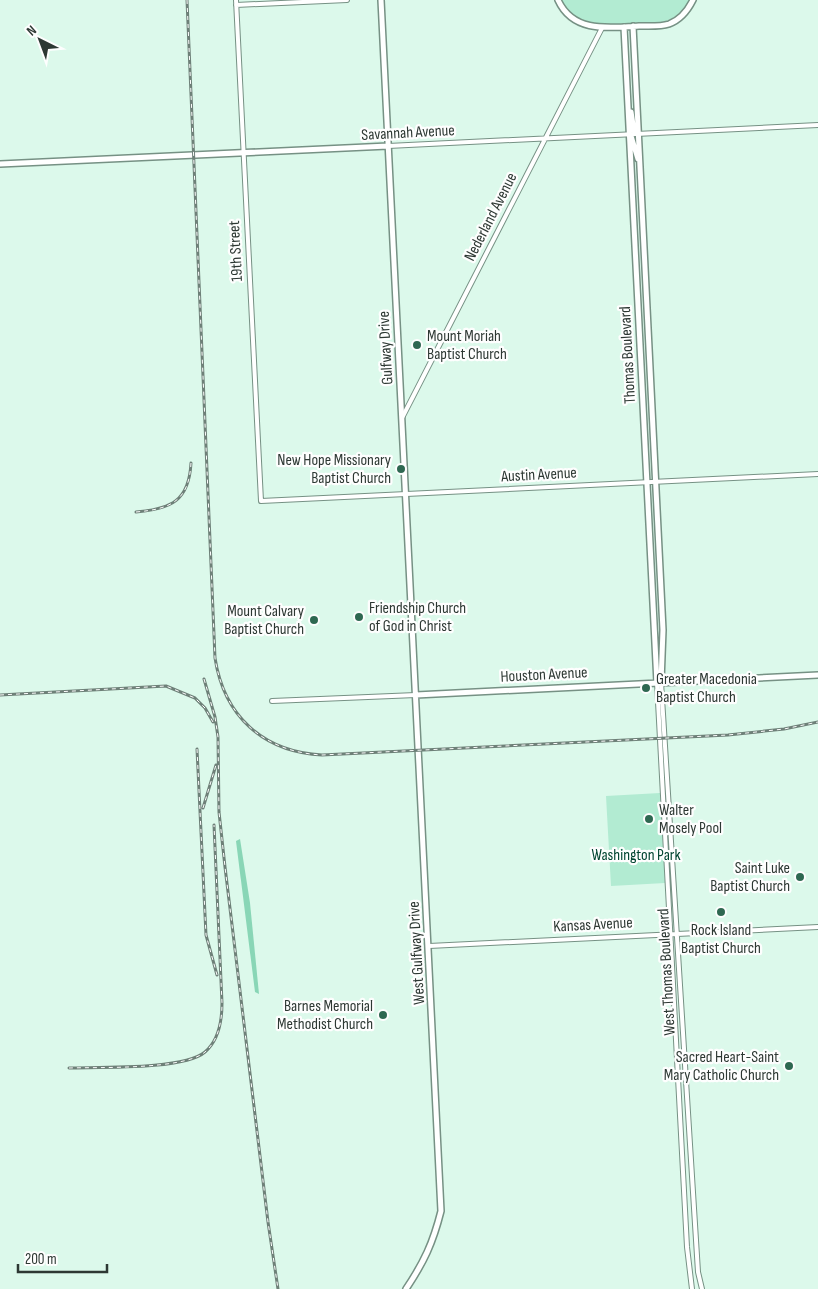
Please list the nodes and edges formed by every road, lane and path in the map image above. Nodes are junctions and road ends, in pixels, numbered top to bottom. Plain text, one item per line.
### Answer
1 (236, 0) edge
2 (347, 0) edge
3 (381, 0) edge
4 (558, 0) edge
5 (694, 0) edge
6 (236, 5) junction
7 (633, 26) junction
8 (624, 27) junction
9 (602, 28) junction
10 (628, 104) junction
11 (818, 125) edge
12 (629, 134) junction
13 (638, 134) junction
14 (546, 139) junction
15 (388, 146) junction
16 (244, 154) junction
17 (0, 164) edge
18 (640, 164) junction
19 (402, 418) junction
20 (818, 474) edge
21 (647, 482) junction
22 (656, 482) junction
23 (406, 494) junction
24 (261, 501) joint
25 (818, 675) edge
26 (659, 682) junction
27 (416, 694) junction
28 (272, 702) dead end
29 (818, 927) edge
30 (670, 934) junction
31 (677, 934) junction
32 (429, 946) junction
33 (680, 1104) junction
34 (689, 1104) junction
35 (406, 1289) edge
36 (692, 1289) edge
37 (702, 1289) edge

1 - 6 street, 19th Street
2 - 6 street
3 - 15 main road, Gulfway Drive
4 - 9 main road
5 - 7 main road
6 - 16 street, 19th Street
7 - 8 main road
7 - 13 main road, Thomas Boulevard
8 - 9 main road
8 - 10 main road, Thomas Boulevard
9 - 14 street, Nederland Avenue
10 - 12 main road, Thomas Boulevard
10 - 13 main road
11 - 13 street, Savannah Avenue
12 - 13 street, Savannah Avenue
12 - 14 street, Savannah Avenue
12 - 18 main road
12 - 21 main road, Thomas Boulevard
13 - 18 main road, Thomas Boulevard
14 - 15 street, Savannah Avenue
14 - 19 street, Nederland Avenue
15 - 16 main road, Savannah Avenue
15 - 19 main road, Gulfway Drive
16 - 17 main road, Savannah Avenue
16 - 24 street, 19th Street
18 - 22 main road, Thomas Boulevard
19 - 23 main road, Gulfway Drive
20 - 22 street, Austin Avenue
21 - 22 street, Austin Avenue
21 - 23 street, Austin Avenue
21 - 26 main road, Thomas Boulevard
22 - 26 main road, Thomas Boulevard
23 - 24 street, Austin Avenue
23 - 27 main road, Gulfway Drive
25 - 26 main road, Houston Avenue
26 - 27 main road, Houston Avenue
26 - 30 street, West Thomas Boulevard
26 - 31 street, West Thomas Boulevard
27 - 28 street, Houston Avenue
27 - 32 main road, West Gulfway Drive
29 - 31 street, Kansas Avenue
30 - 31 street, Kansas Avenue
30 - 32 street, Kansas Avenue
30 - 33 street, West Thomas Boulevard
31 - 34 street, West Thomas Boulevard
32 - 35 main road, West Gulfway Drive
33 - 34 street
33 - 36 street, West Thomas Boulevard
34 - 37 street, West Thomas Boulevard

